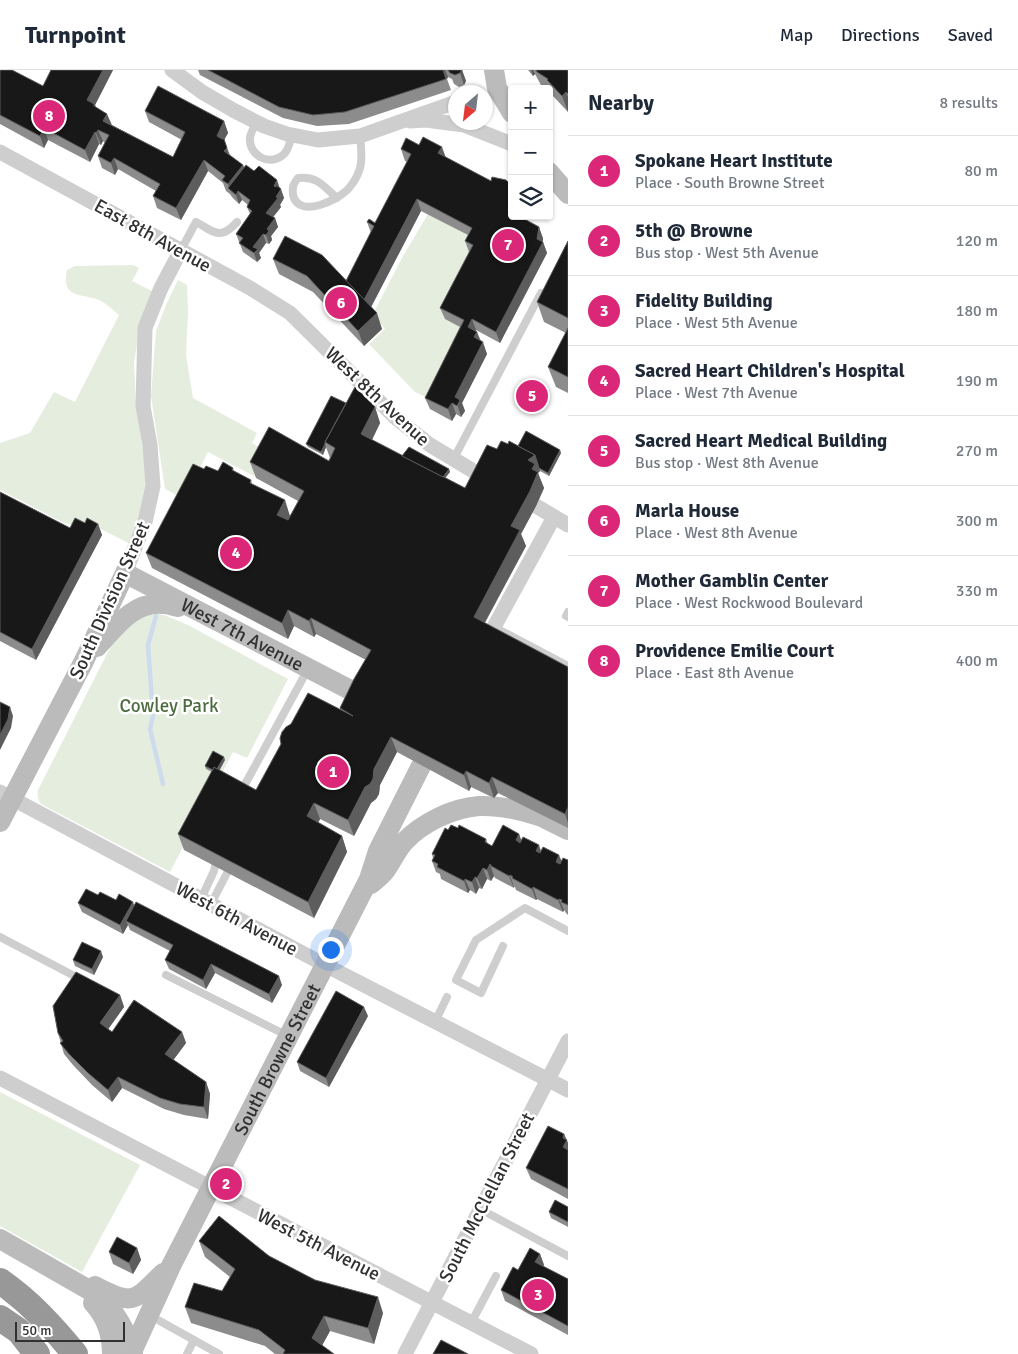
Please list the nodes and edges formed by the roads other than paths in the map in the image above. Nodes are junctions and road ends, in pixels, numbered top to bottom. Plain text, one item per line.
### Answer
1 (172, 70) edge
2 (492, 83) edge
3 (448, 105) edge
4 (508, 107) edge
5 (257, 122) junction
6 (396, 122) junction
7 (292, 135) junction
8 (360, 136) junction
9 (508, 142) edge
10 (0, 152) edge
11 (552, 175) edge
12 (568, 194) edge
13 (336, 198) junction
14 (237, 222) dead end
15 (181, 250) junction
16 (545, 286) edge
17 (302, 324) joint
18 (453, 460) junction
19 (485, 478) edge
20 (536, 506) dead end
21 (554, 517) junction
22 (568, 525) edge
23 (125, 573) junction
24 (193, 609) junction
25 (568, 612) edge
26 (568, 617) edge
27 (494, 627) joint
28 (84, 661) junction
29 (568, 666) edge
30 (308, 669) junction
31 (360, 695) edge
32 (421, 766) edge
33 (243, 788) edge
34 (497, 794) edge
35 (6, 796) edge
36 (539, 816) junction
37 (0, 822) edge
38 (568, 830) edge
39 (215, 866) edge
40 (227, 873) edge
41 (361, 895) junction
42 (206, 901) junction
43 (568, 931) edge
44 (0, 937) edge
45 (503, 946) dead end
46 (325, 965) junction
47 (166, 975) dead end
48 (86, 982) edge
49 (447, 997) dead end
50 (435, 1022) junction
51 (288, 1036) junction
52 (568, 1041) edge
53 (0, 1078) edge
54 (547, 1080) junction
55 (568, 1090) edge
56 (210, 1188) junction
57 (480, 1209) junction
58 (0, 1240) edge
59 (568, 1256) edge
60 (172, 1264) junction
61 (61, 1274) junction
62 (496, 1276) dead end
63 (0, 1281) edge
64 (432, 1303) junction
65 (149, 1314) junction
66 (0, 1318) edge
67 (471, 1323) junction
68 (194, 1340) junction
69 (132, 1353) edge
70 (37, 1354) edge
71 (75, 1354) edge
72 (112, 1354) edge
73 (187, 1354) edge
74 (219, 1354) edge
75 (405, 1354) edge
76 (532, 1354) edge

1 - 5 street
2 - 4 street
3 - 6 street
5 - 7 street
5 - 7 lane
6 - 8 street
6 - 9 street
7 - 8 street
8 - 13 lane
10 - 15 street, East 8th Avenue
11 - 12 street
13 - 13 lane
14 - 15 lane
15 - 17 street, East 8th Avenue
15 - 23 street, South Division Street
16 - 18 lane
17 - 18 street, West 8th Avenue
18 - 19 street, West 8th Avenue
20 - 21 street
21 - 22 street
21 - 27 street
23 - 24 street, West 7th Avenue
23 - 28 street, South Division Street
24 - 28 street
24 - 30 street, West 7th Avenue
25 - 26 lane
27 - 29 lane
28 - 35 street, South Division Street
30 - 31 street, West 7th Avenue
30 - 33 lane
32 - 41 street, South Browne Street
34 - 36 street
35 - 37 street, South Division Street
35 - 42 street, West 6th Avenue
36 - 38 street
36 - 41 street
39 - 42 lane
40 - 42 lane
41 - 46 street, South Browne Street
42 - 46 street, West 6th Avenue
43 - 45 lane
44 - 48 lane
46 - 50 street, West 6th Avenue
46 - 51 street, South Browne Street
47 - 51 lane
49 - 50 lane
50 - 54 street, West 6th Avenue
51 - 56 street, South Browne Street
52 - 54 street, South McClellan Street
53 - 56 street, West 5th Avenue
54 - 55 street, West 6th Avenue
54 - 57 street, South McClellan Street
56 - 60 street, South Browne Street
56 - 64 street, West 5th Avenue
57 - 59 lane
57 - 64 street, South McClellan Street
58 - 61 street
60 - 61 street
60 - 65 street, South Browne Street
61 - 69 street
61 - 72 street
62 - 67 lane
63 - 71 highway
64 - 67 street, West 5th Avenue
64 - 75 street, South McClellan Street
65 - 68 lane
65 - 69 street, South Browne Street
66 - 70 highway
67 - 76 street, West 5th Avenue
68 - 73 lane
68 - 74 lane

